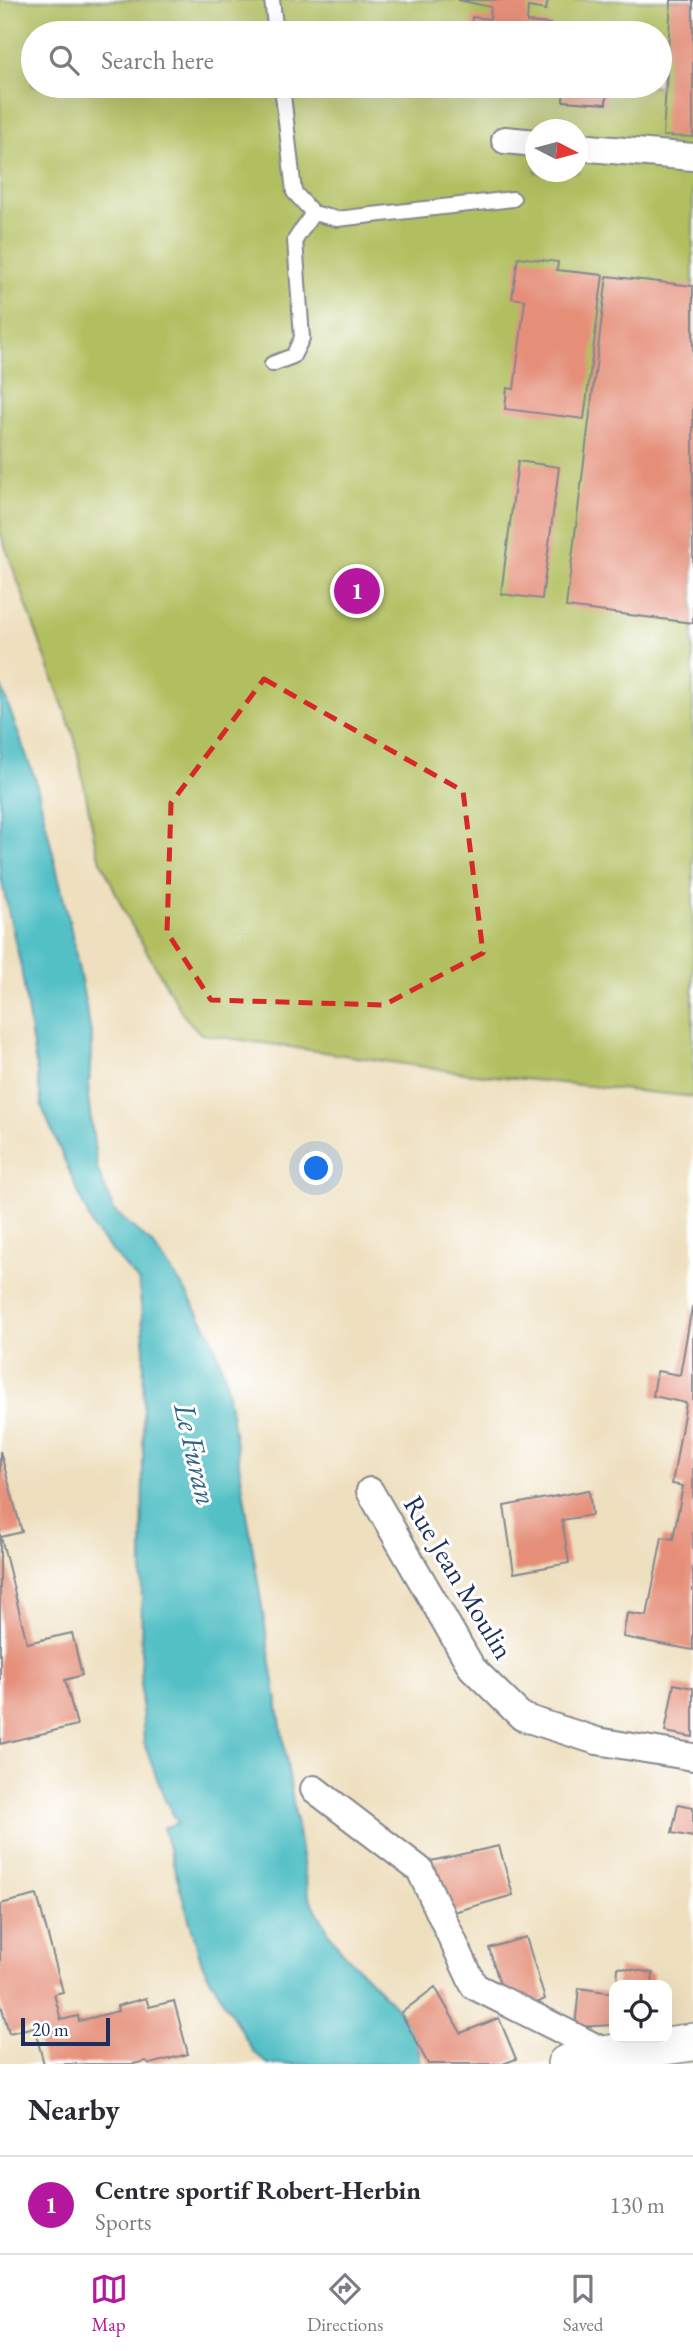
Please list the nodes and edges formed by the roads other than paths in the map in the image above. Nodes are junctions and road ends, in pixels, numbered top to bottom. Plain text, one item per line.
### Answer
1 (272, 0) edge
2 (275, 21) edge
3 (283, 98) edge
4 (505, 140) dead end
5 (525, 142) edge
6 (588, 148) edge
7 (693, 157) edge
8 (513, 199) dead end
9 (313, 214) junction
10 (272, 364) dead end
11 (370, 1491) dead end
12 (693, 1757) edge
13 (314, 1788) dead end
14 (693, 2042) edge
15 (627, 2056) edge
16 (566, 2064) edge

1 - 2 lane
3 - 9 lane
4 - 5 street
6 - 7 street
8 - 9 lane
9 - 10 lane
11 - 12 street, Rue Jean Moulin
13 - 15 street
14 - 15 main road
15 - 16 main road

